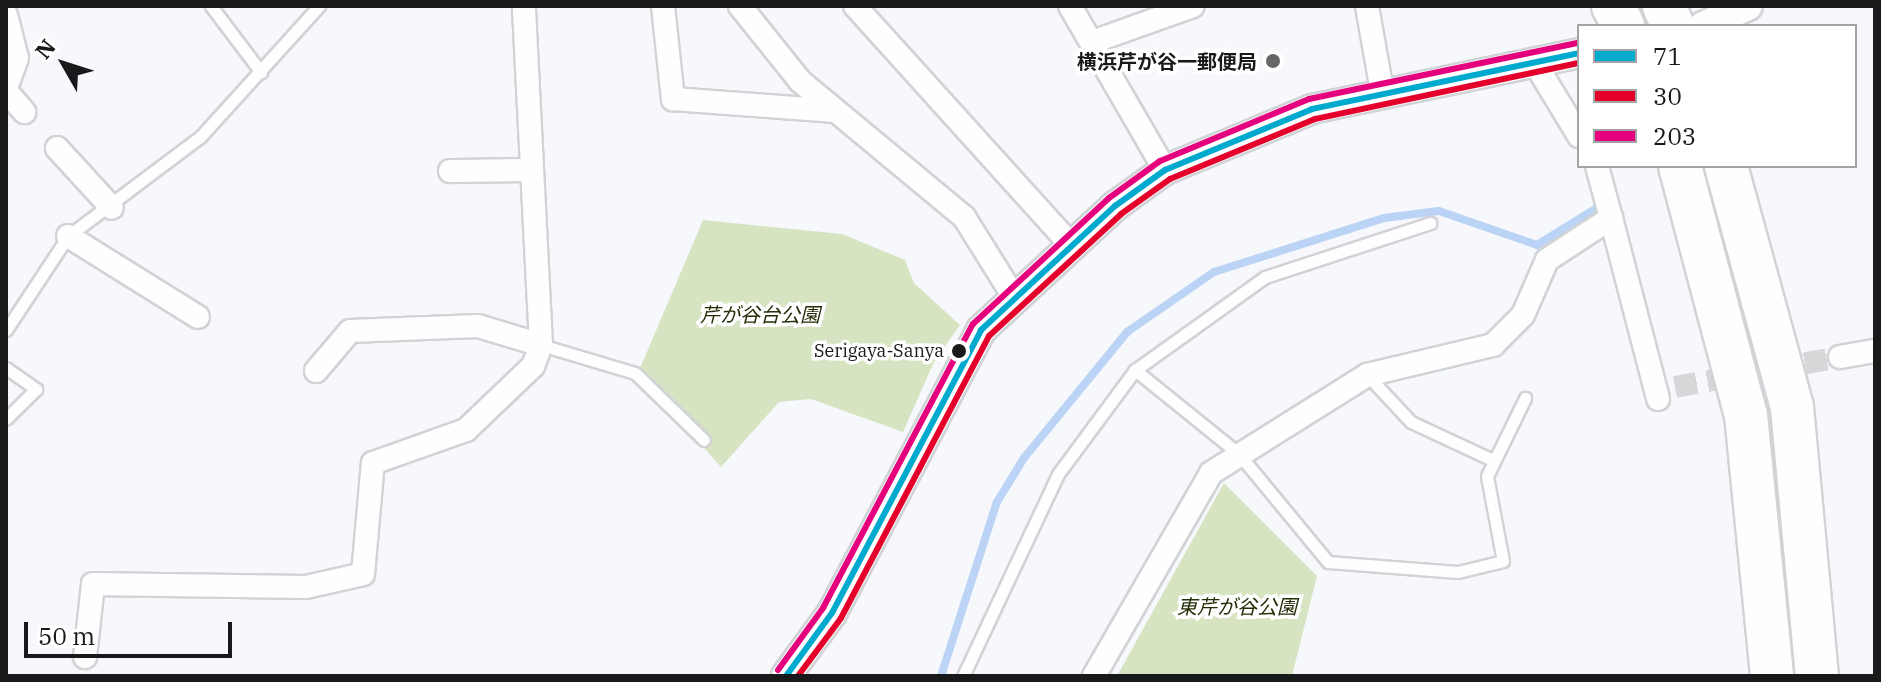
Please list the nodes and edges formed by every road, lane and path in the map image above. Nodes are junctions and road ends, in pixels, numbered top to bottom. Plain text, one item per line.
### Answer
1 (211, 6) edge
2 (319, 6) edge
3 (524, 6) edge
4 (663, 6) edge
5 (740, 6) edge
6 (855, 6) edge
7 (1070, 6) edge
8 (1193, 6) edge
9 (1367, 6) edge
10 (1613, 6) edge
11 (6, 15) edge
12 (1622, 24) edge
13 (1092, 42) junction
14 (1577, 53) edge
15 (1533, 60) junction
16 (261, 72) junction
17 (6, 90) edge
18 (1382, 91) junction
19 (836, 111) junction
20 (24, 112) dead end
21 (1577, 133) edge
22 (57, 148) dead end
23 (1598, 168) edge
24 (1681, 168) edge
25 (1727, 168) edge
26 (532, 170) junction
27 (1165, 170) junction
28 (450, 171) dead end
29 (112, 208) junction
30 (1611, 218) junction
31 (1430, 223) dead end
32 (68, 236) junction
33 (1070, 244) junction
34 (1014, 297) junction
35 (198, 317) dead end
36 (6, 330) edge
37 (541, 345) junction
38 (1875, 351) edge
39 (1840, 357) tunnel mouth
40 (6, 368) edge
41 (1135, 370) junction
42 (316, 371) dead end
43 (1367, 375) junction
44 (1664, 392) dead end
45 (1525, 398) dead end
46 (6, 419) edge
47 (704, 440) dead end
48 (1238, 453) junction
49 (1493, 460) junction
50 (85, 657) dead end
51 (786, 676) edge
52 (963, 676) edge
53 (1094, 676) edge
54 (1772, 676) edge
55 (1817, 676) edge

1 - 16 lane
2 - 16 lane
3 - 26 street
4 - 19 street
5 - 19 street
6 - 33 street
7 - 13 street
8 - 13 street
9 - 18 street
10 - 12 highway
11 - 17 street
13 - 27 street
14 - 15 street
15 - 18 street
15 - 21 street
16 - 29 lane
17 - 20 street
18 - 27 street
19 - 34 street
22 - 29 street
23 - 30 street
24 - 54 highway
25 - 55 highway
26 - 28 street
26 - 37 street
27 - 33 street
29 - 32 lane
30 - 43 street
30 - 44 street
31 - 41 lane
32 - 35 street
32 - 36 lane
33 - 34 street
34 - 51 street
37 - 42 street
37 - 47 lane
37 - 50 street
38 - 39 street
40 - 46 lane
41 - 48 lane
41 - 52 lane
43 - 48 street
43 - 49 lane
45 - 49 lane
48 - 49 lane
48 - 53 street

